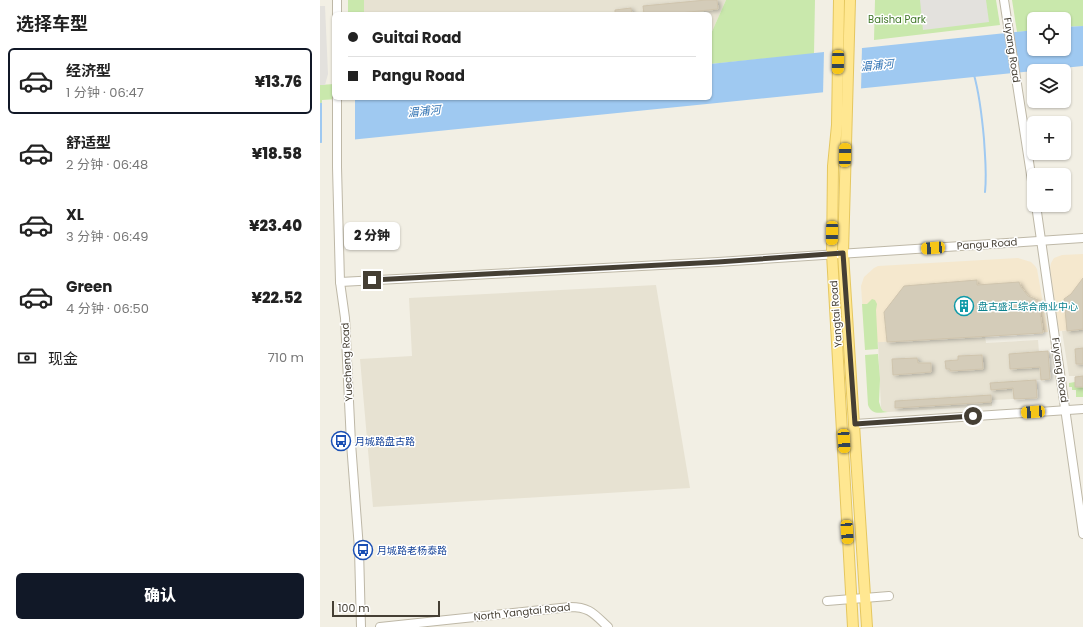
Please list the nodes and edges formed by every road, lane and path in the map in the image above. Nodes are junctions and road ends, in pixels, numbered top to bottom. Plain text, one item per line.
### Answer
1 (338, 0) edge
2 (839, 0) edge
3 (850, 0) edge
4 (1004, 0) edge
5 (337, 12) edge
6 (844, 15) junction
7 (338, 100) edge
8 (841, 124) junction
9 (1030, 168) edge
10 (1037, 212) edge
11 (1083, 238) edge
12 (1041, 240) junction
13 (843, 253) junction
14 (832, 254) junction
15 (340, 282) junction
16 (1083, 409) edge
17 (1065, 410) junction
18 (855, 424) junction
19 (1083, 534) edge
20 (889, 596) dead end
21 (865, 598) junction
22 (851, 599) junction
23 (827, 601) dead end
24 (361, 627) edge
25 (380, 627) edge
26 (608, 627) edge
27 (853, 627) edge
28 (867, 627) edge

1 - 5 street
2 - 6 main road, Yangtai Road
3 - 6 main road, Yangtai Road
4 - 9 street, Fuyang Road
6 - 8 main road, Yangtai Road
7 - 15 street, Yuecheng Road
8 - 13 main road, Yangtai Road
8 - 14 main road, Yangtai Road
10 - 12 street, Fuyang Road
11 - 12 street, Pangu Road
12 - 13 street, Pangu Road
12 - 17 street, Fuyang Road
13 - 14 street, Pangu Road
13 - 18 main road, Yangtai Road
14 - 15 street, Pangu Road
14 - 22 main road, Yangtai Road
15 - 24 street, Yuecheng Road
16 - 17 street
17 - 18 street
17 - 19 street, Fuyang Road
18 - 21 main road, Yangtai Road
20 - 21 street
21 - 22 street
21 - 28 main road, Yangtai Road
22 - 23 street
22 - 27 main road, Yangtai Road
25 - 26 street, North Yangtai Road

